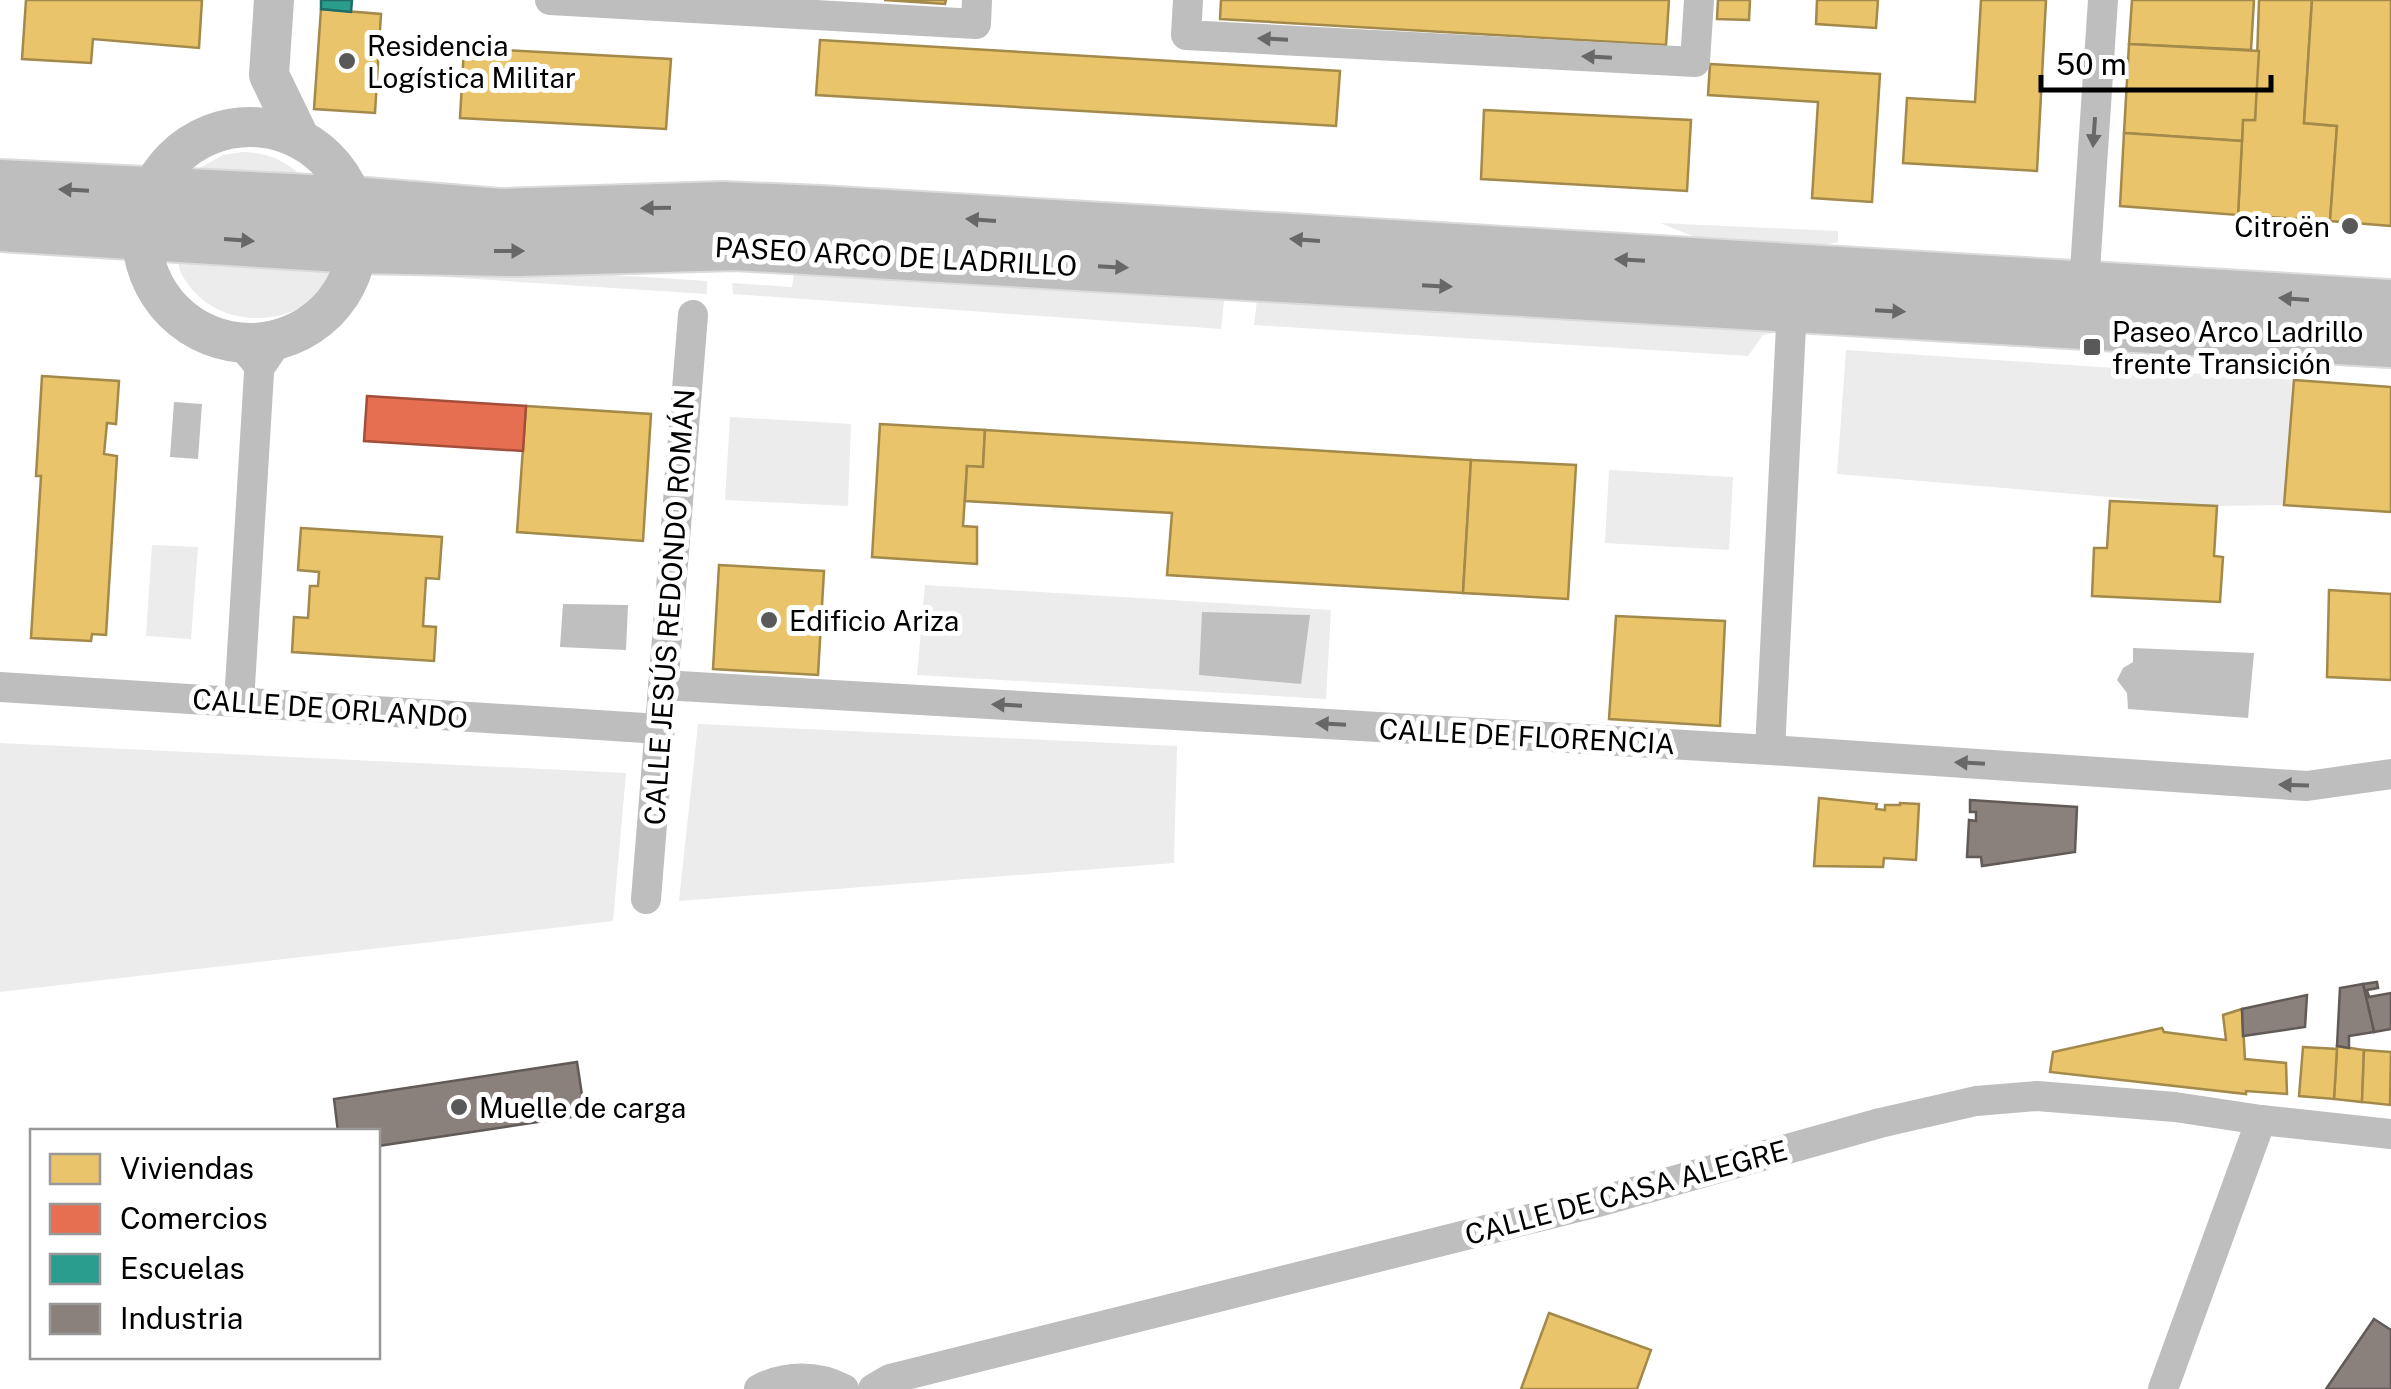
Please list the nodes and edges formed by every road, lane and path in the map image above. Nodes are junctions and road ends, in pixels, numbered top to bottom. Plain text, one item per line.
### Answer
1 (274, 0) edge
2 (550, 0) edge
3 (977, 0) edge
4 (1188, 0) edge
5 (1698, 0) edge
6 (2103, 0) edge
7 (269, 76) junction
8 (225, 129) junction
9 (300, 138) junction
10 (0, 185) edge
11 (145, 214) junction
12 (355, 225) junction
13 (0, 226) edge
14 (1754, 267) junction
15 (2084, 285) junction
16 (2391, 305) edge
17 (1792, 306) junction
18 (693, 315) dead end
19 (2137, 326) junction
20 (2391, 342) edge
21 (260, 350) junction
22 (663, 685) junction
23 (0, 687) edge
24 (239, 702) junction
25 (660, 729) junction
26 (1770, 750) junction
27 (2391, 774) edge
28 (646, 899) dead end
29 (2260, 1120) junction
30 (2391, 1134) edge
31 (759, 1389) edge
32 (844, 1389) edge
33 (872, 1389) edge
34 (2163, 1389) edge

1 - 7 street
2 - 3 street
5 -> 4 street
6 -> 15 street
7 - 8 street
7 - 9 street
8 - 9 street
8 - 11 street
9 - 12 street
11 -> 10 main road, PASEO ARCO DE LADRILLO
11 - 12 main road, PASEO ARCO DE LADRILLO
11 - 13 main road, PASEO ARCO DE LADRILLO
11 - 21 street
14 -> 12 main road, PASEO ARCO DE LADRILLO
12 -> 17 main road, PASEO ARCO DE LADRILLO
12 - 21 street
14 - 15 main road, PASEO ARCO DE LADRILLO
14 - 17 street
16 -> 15 main road, PASEO ARCO DE LADRILLO
15 - 19 street
17 -> 19 main road, PASEO ARCO DE LADRILLO
17 - 26 street
18 - 22 street, CALLE JESÚS REDONDO ROMÁN
19 - 20 main road, PASEO ARCO DE LADRILLO
21 - 24 street
22 - 25 street, CALLE JESÚS REDONDO ROMÁN
26 -> 22 street, CALLE DE FLORENCIA
23 - 24 street, CALLE DE ORLANDO
24 - 25 street, CALLE DE ORLANDO
25 - 28 street, CALLE JESÚS REDONDO ROMÁN
27 -> 26 street, CALLE DE FLORENCIA
29 - 30 street, CALLE DE CASA ALEGRE
29 - 33 street, CALLE DE CASA ALEGRE
29 - 34 street
31 - 32 street

